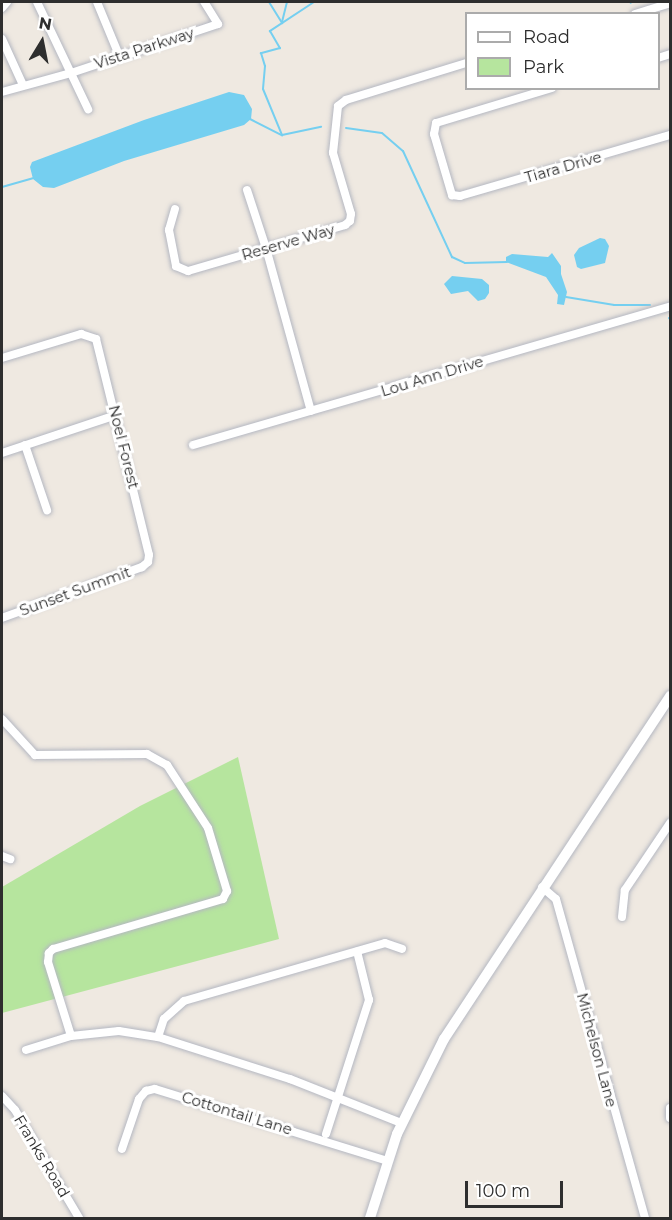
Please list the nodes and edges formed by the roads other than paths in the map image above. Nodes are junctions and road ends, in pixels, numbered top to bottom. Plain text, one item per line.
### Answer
1 (7, 2) edge
2 (38, 2) edge
3 (97, 2) edge
4 (204, 2) edge
5 (670, 3) edge
6 (2, 8) edge
7 (641, 12) edge
8 (2, 39) edge
9 (119, 55) junction
10 (465, 63) edge
11 (71, 73) junction
12 (23, 85) junction
13 (545, 90) edge
14 (2, 92) edge
15 (88, 109) dead end
16 (670, 135) edge
17 (247, 190) dead end
18 (175, 209) dead end
19 (266, 248) junction
20 (670, 306) edge
21 (2, 358) edge
22 (311, 411) junction
23 (116, 415) junction
24 (25, 445) junction
25 (194, 445) dead end
26 (2, 453) edge
27 (47, 510) dead end
28 (148, 562) joint
29 (2, 618) edge
30 (670, 696) edge
31 (2, 719) edge
32 (670, 824) edge
33 (2, 856) edge
34 (10, 859) dead end
35 (542, 887) junction
36 (622, 917) dead end
37 (402, 949) dead end
38 (357, 951) junction
39 (71, 1036) junction
40 (158, 1036) junction
41 (26, 1050) dead end
42 (2, 1096) edge
43 (338, 1098) junction
44 (670, 1106) edge
45 (670, 1118) edge
46 (402, 1123) junction
47 (326, 1134) dead end
48 (122, 1149) dead end
49 (387, 1161) junction
50 (79, 1218) edge
51 (370, 1218) edge
52 (645, 1218) edge

1 - 6 street
2 - 11 street
3 - 9 street
4 - 9 street, Vista Parkway
5 - 7 street
8 - 12 street
9 - 11 street, Vista Parkway
10 - 19 street, Reserve Way
11 - 12 street, Vista Parkway
11 - 15 street
12 - 14 street, Vista Parkway
13 - 16 street, Tiara Drive
17 - 19 street
18 - 19 street, Reserve Way
19 - 22 street
20 - 22 street, Lou Ann Drive
21 - 23 street, Noel Forest
22 - 25 street, Lou Ann Drive
23 - 24 street
23 - 28 street, Noel Forest
24 - 26 street
24 - 27 street
28 - 29 street, Sunset Summit
30 - 35 main road
31 - 39 street
32 - 36 street
33 - 34 street
35 - 46 main road
35 - 52 street, Michelson Lane
37 - 38 street
38 - 40 street
38 - 43 street
39 - 40 street
39 - 41 street
40 - 43 street
42 - 50 street, Franks Road
43 - 46 street
43 - 47 street
44 - 45 street
46 - 49 main road
48 - 49 street, Cottontail Lane
49 - 51 main road

